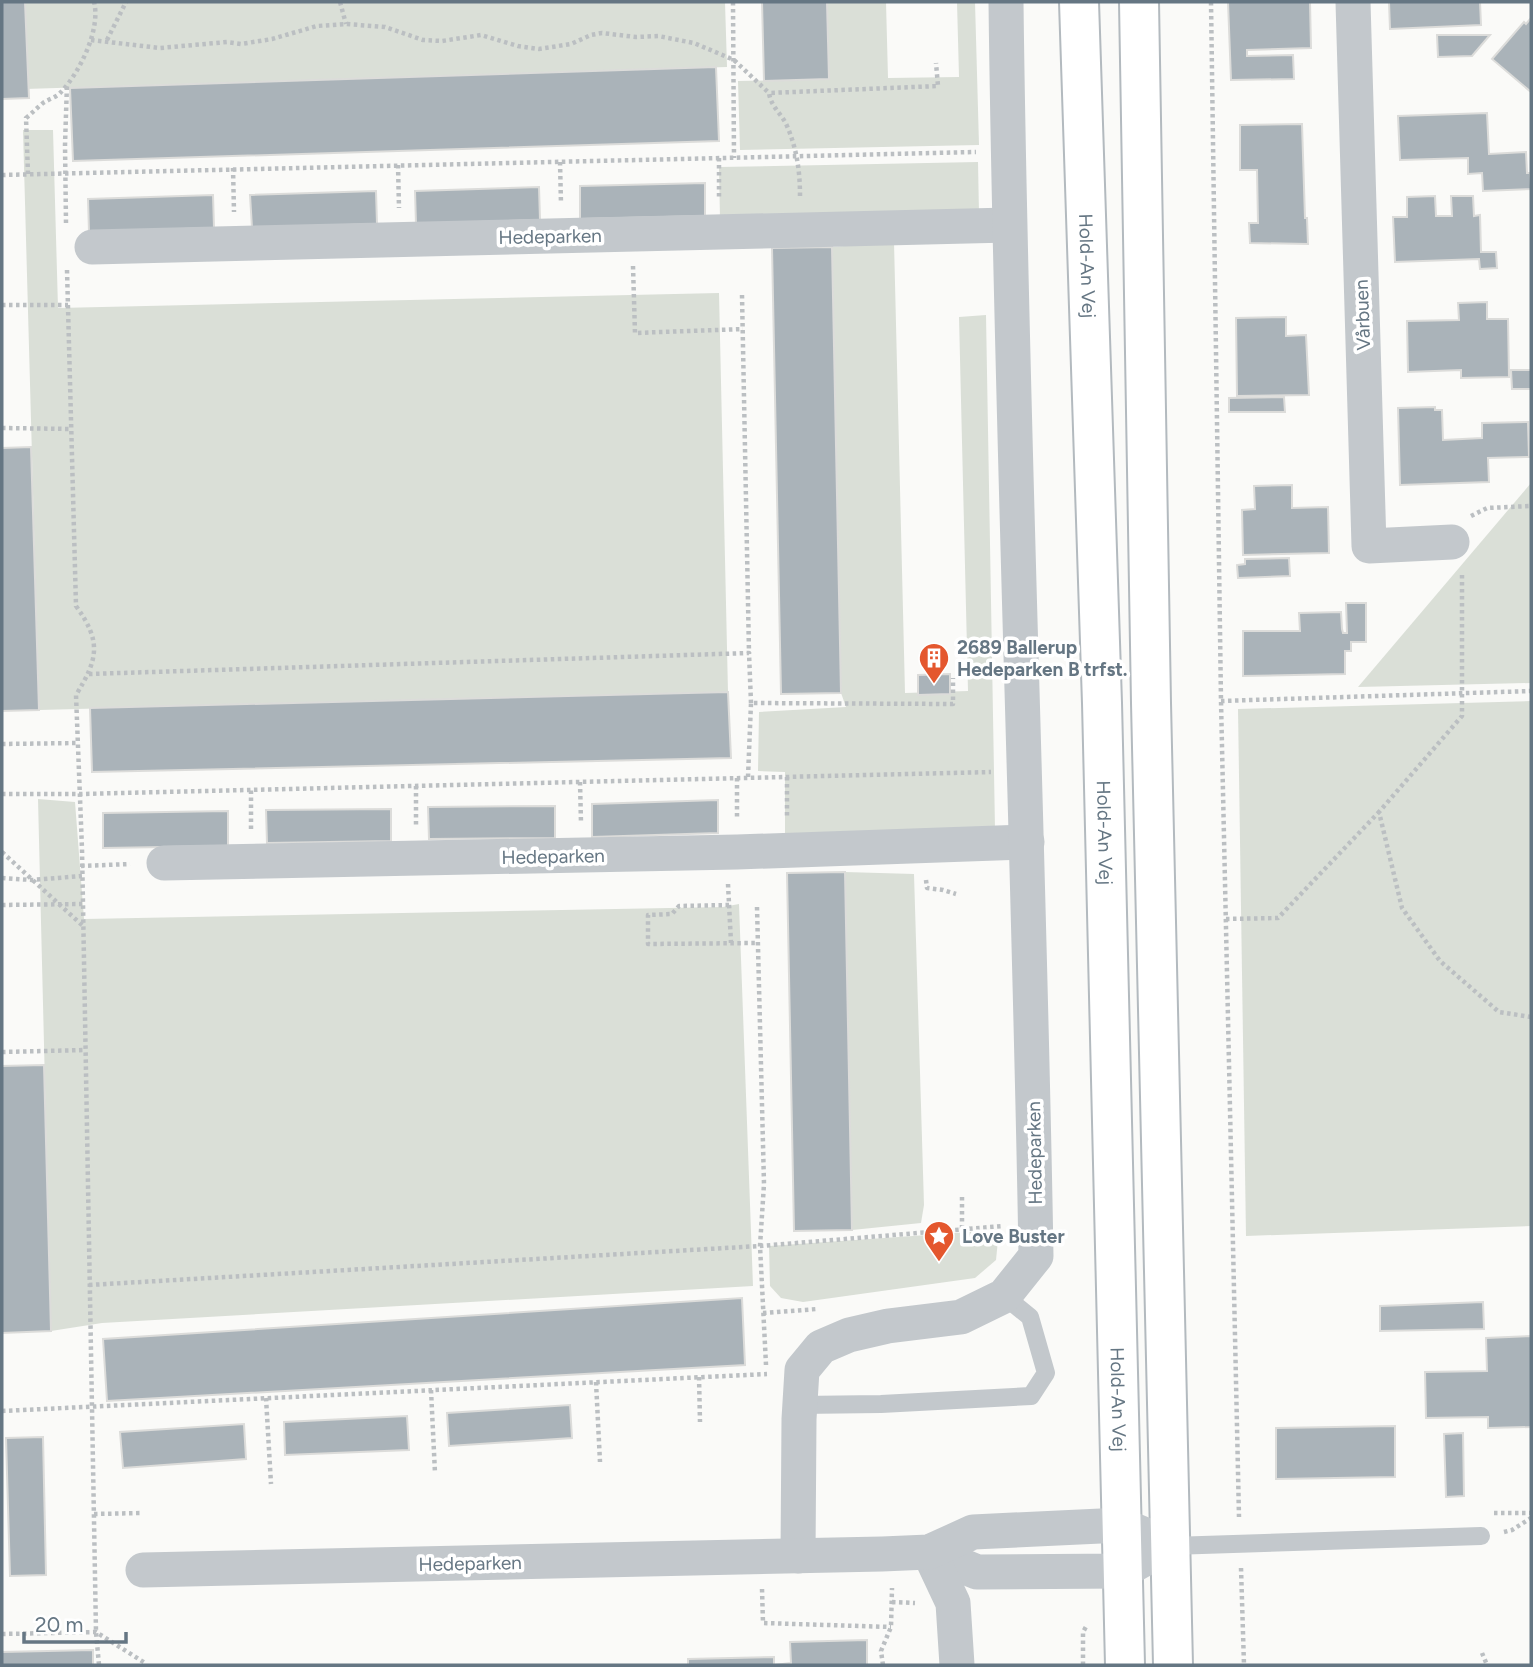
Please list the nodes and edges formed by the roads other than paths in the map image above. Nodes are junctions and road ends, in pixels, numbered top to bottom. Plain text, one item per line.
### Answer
1 (1006, 2) edge
2 (1079, 2) edge
3 (1139, 2) edge
4 (1353, 2) edge
5 (1009, 225) junction
6 (75, 247) road end
7 (1452, 542) road end
8 (1027, 842) junction
9 (164, 863) road end
10 (1004, 1296) junction
11 (799, 1405) junction
12 (1122, 1525) junction
13 (1481, 1536) dead end
14 (1171, 1546) junction
15 (929, 1552) junction
16 (798, 1556) junction
17 (143, 1570) dead end
18 (1123, 1570) junction
19 (957, 1665) edge
20 (1125, 1665) edge
21 (1173, 1665) edge

1 - 5 street, Hedeparken
2 - 12 street, Hold-An Vej
3 - 14 street
4 - 7 street, Vårbuen
5 - 6 street, Hedeparken
5 - 8 street, Hedeparken
8 - 9 street, Hedeparken
8 - 10 street, Hedeparken
10 - 11 street, Hedeparken
10 - 11 lane
11 - 16 street, Hedeparken
12 - 14 street, Hedeparken
12 - 15 street, Hedeparken
12 - 18 street, Hold-An Vej
13 - 14 lane
14 - 18 street, Hedeparken
14 - 21 street
15 - 16 street, Hedeparken
15 - 18 street, Hedeparken
15 - 19 street
16 - 17 street, Hedeparken
18 - 20 street, Hold-An Vej

